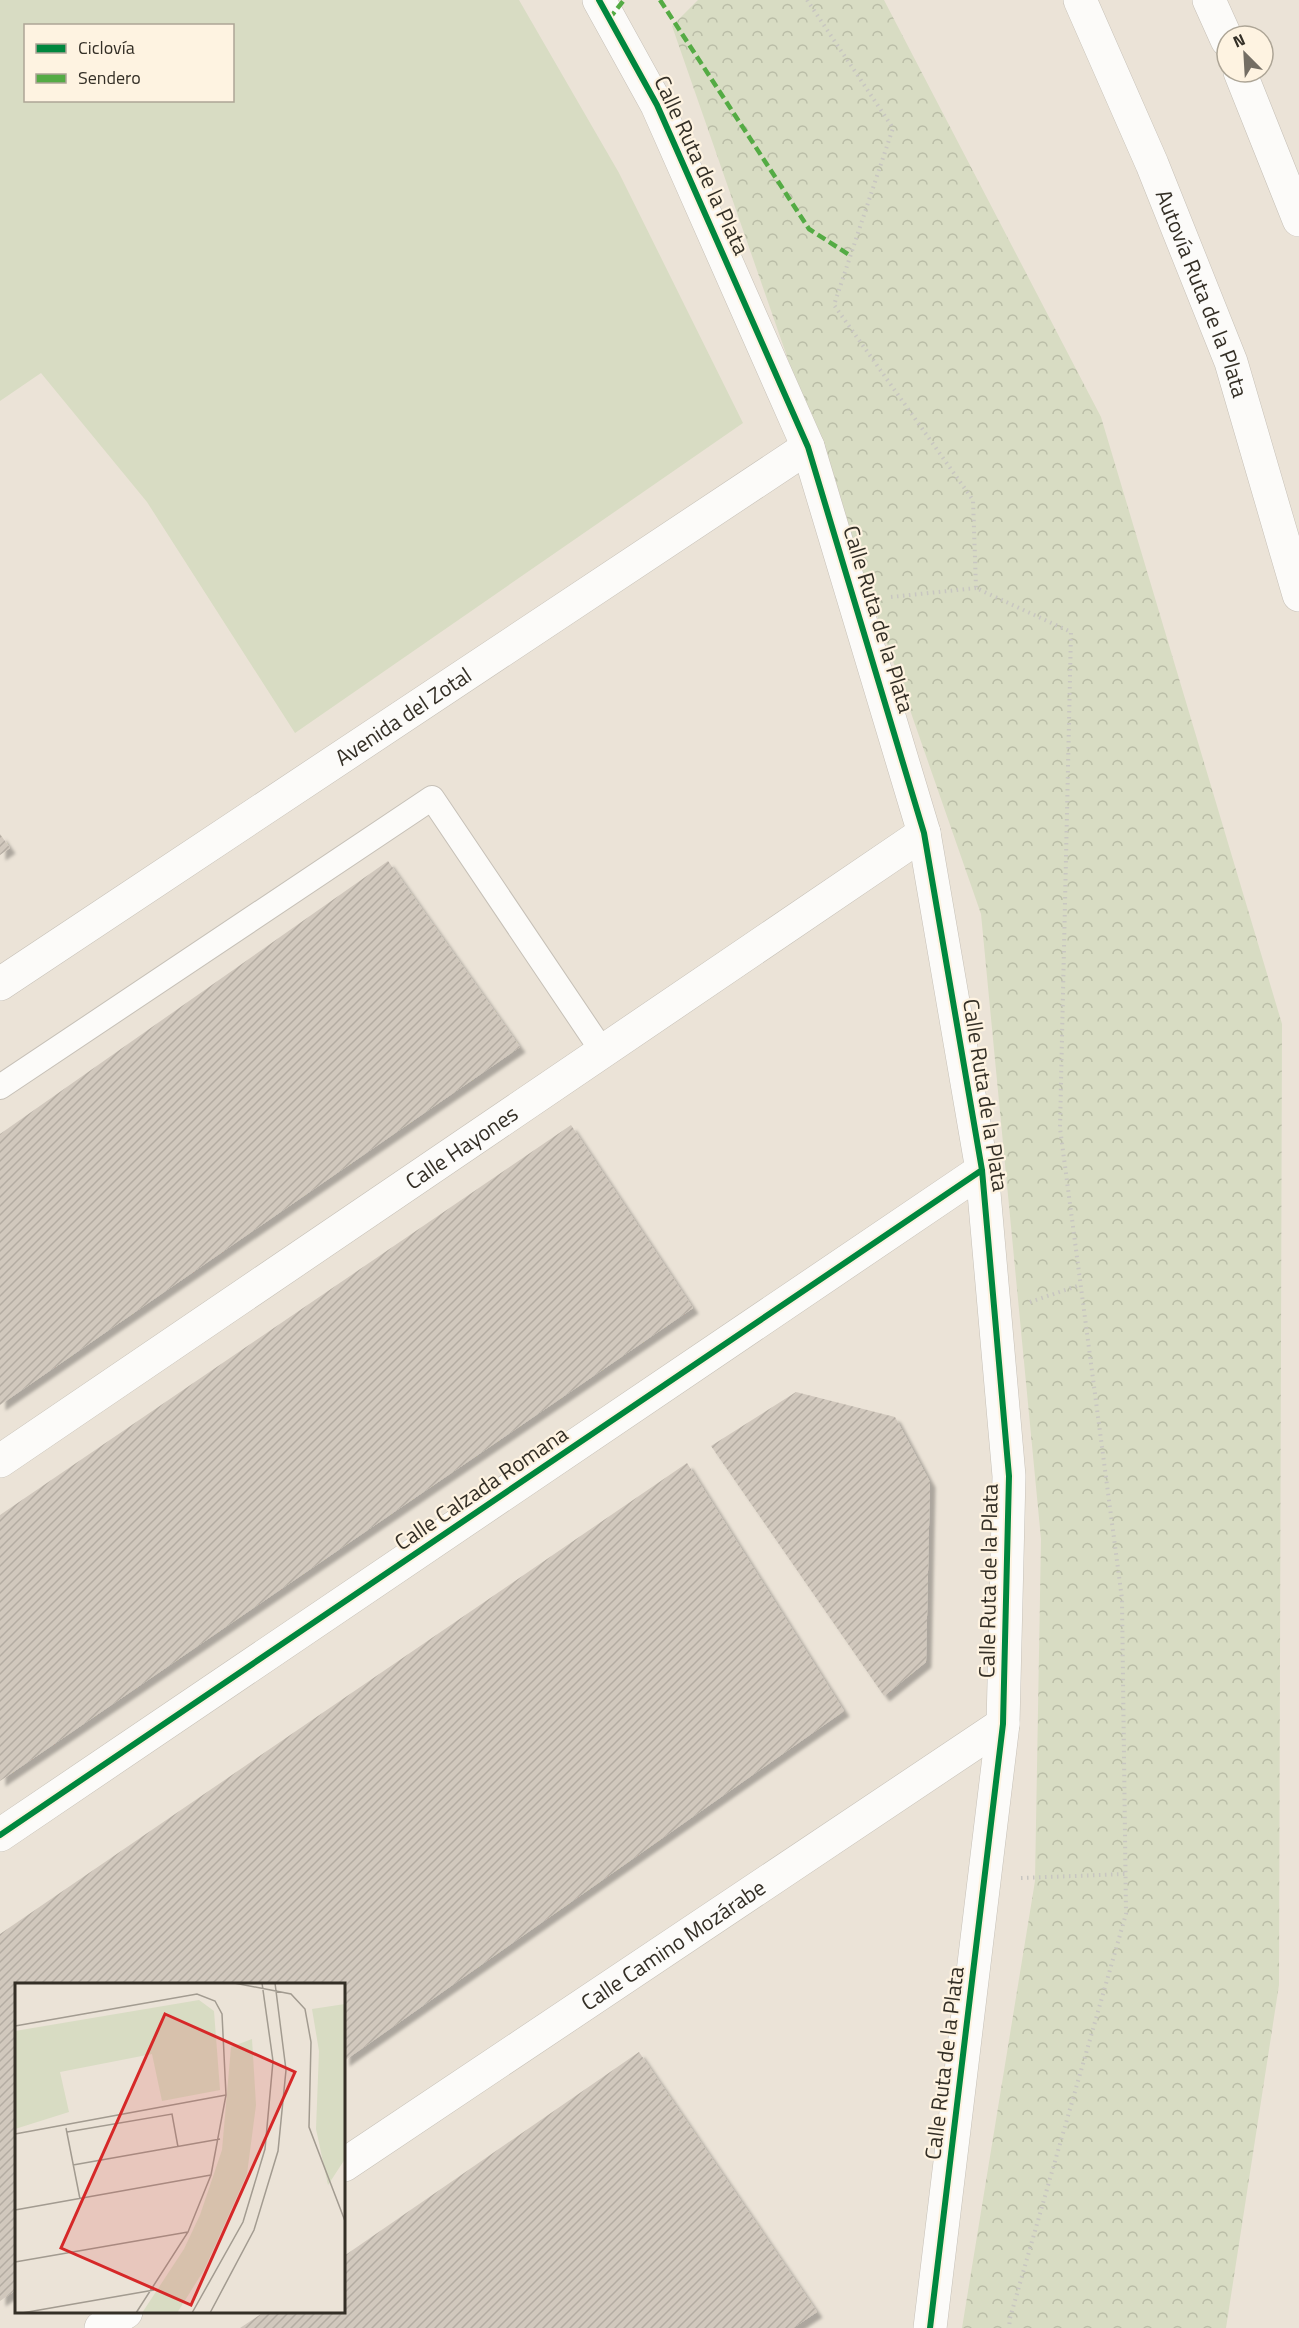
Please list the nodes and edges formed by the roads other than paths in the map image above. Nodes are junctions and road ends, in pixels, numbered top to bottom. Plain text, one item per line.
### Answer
1 (599, 0) edge
2 (1080, 0) edge
3 (1209, 0) edge
4 (1220, 24) edge
5 (1245, 84) edge
6 (1299, 220) edge
7 (808, 447) junction
8 (1299, 596) edge
9 (924, 833) junction
10 (0, 984) edge
11 (603, 1052) junction
12 (0, 1087) edge
13 (982, 1170) junction
14 (0, 1461) edge
15 (1003, 1724) junction
16 (0, 1835) edge
17 (345, 2165) edge
18 (124, 2313) edge
19 (101, 2328) edge
20 (930, 2328) edge

1 - 7 main road, Calle Ruta de la Plata
2 - 8 main road, Autovía Ruta de la Plata
3 - 4 main road
5 - 6 main road
7 - 9 main road, Calle Ruta de la Plata
7 - 10 main road, Avenida del Zotal
9 - 11 main road, Calle Hayones
9 - 13 main road, Calle Ruta de la Plata
11 - 12 lane
11 - 14 main road, Calle Hayones
13 - 15 main road, Calle Ruta de la Plata
13 - 16 main road, Calle Calzada Romana
15 - 17 main road, Calle Camino Mozárabe
15 - 20 main road, Calle Ruta de la Plata
18 - 19 main road

